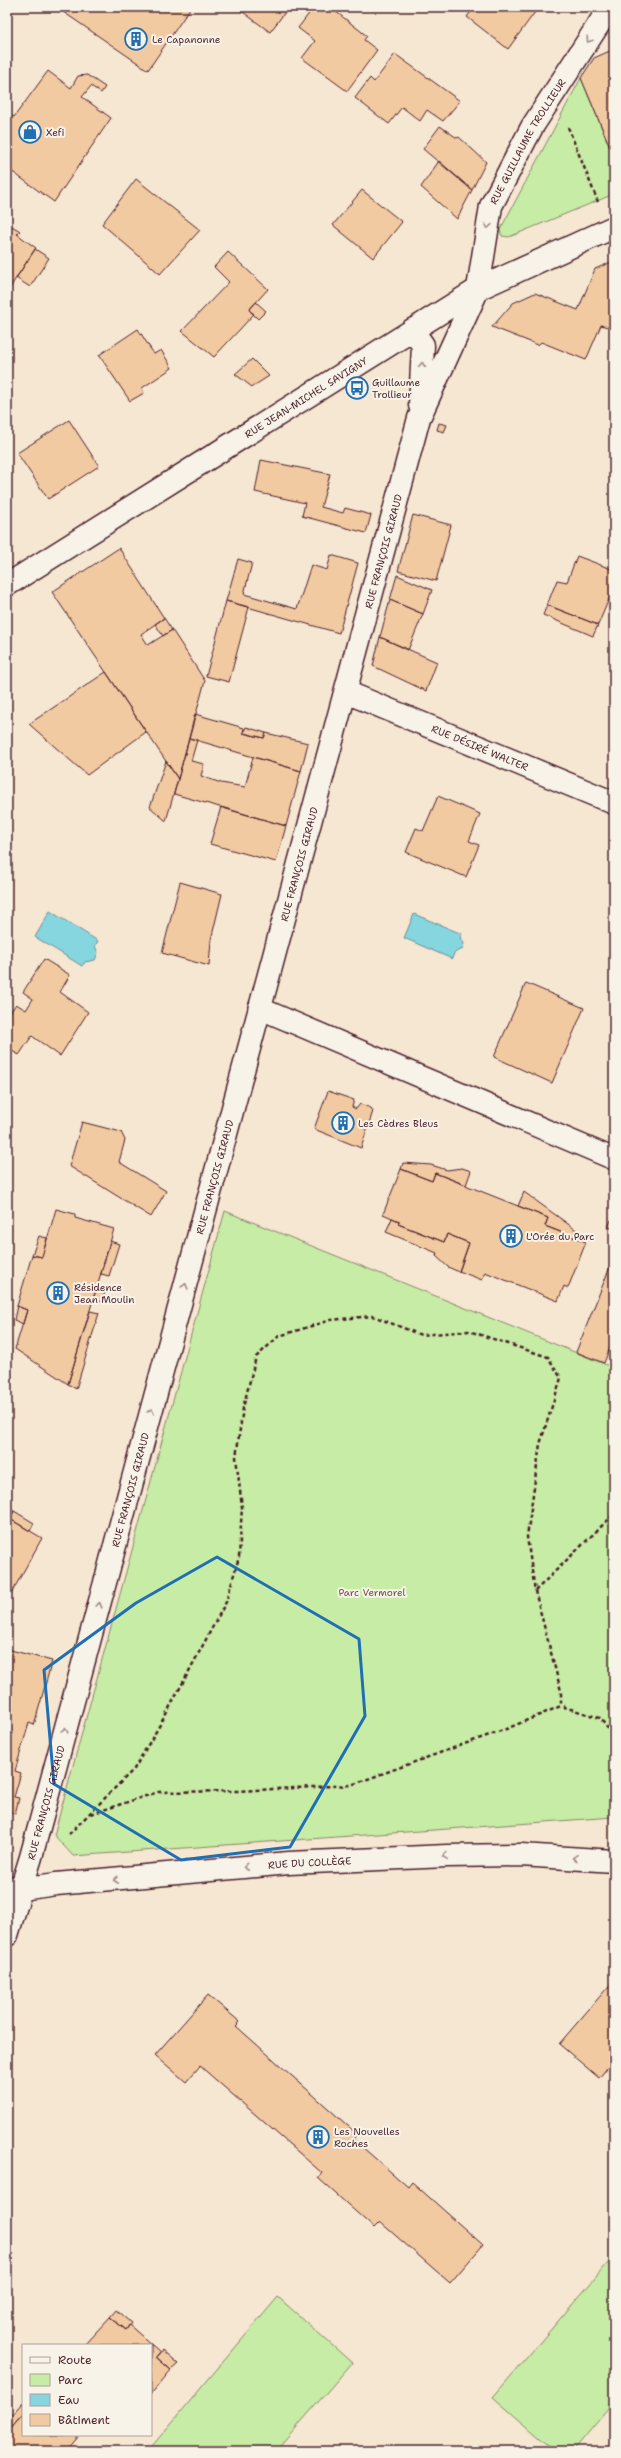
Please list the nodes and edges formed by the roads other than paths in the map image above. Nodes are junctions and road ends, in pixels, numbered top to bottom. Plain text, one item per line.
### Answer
1 (610, 7) edge
2 (611, 228) edge
3 (478, 289) junction
4 (412, 330) junction
5 (419, 418) junction
6 (7, 585) edge
7 (346, 692) junction
8 (614, 803) edge
9 (259, 1008) junction
10 (614, 1159) edge
11 (614, 1861) edge
12 (14, 1888) edge
13 (7, 1935) edge

1 -> 3 street, RUE GUILLAUME TROLLIEUR
2 - 3 street, RUE JEAN-MICHEL SAVIGNY
3 - 4 street, RUE JEAN-MICHEL SAVIGNY
3 - 5 street, RUE FRANÇOIS GIRAUD
5 -> 4 street, RUE FRANÇOIS GIRAUD
4 - 6 street, RUE JEAN-MICHEL SAVIGNY
5 - 7 street, RUE FRANÇOIS GIRAUD
7 - 8 street, RUE DÉSIRÉ WALTER
7 - 9 street, RUE FRANÇOIS GIRAUD
9 - 10 lane
12 -> 9 street, RUE FRANÇOIS GIRAUD
11 -> 12 street, RUE DU COLLÈGE
12 - 13 street, RUE FRANÇOIS GIRAUD

